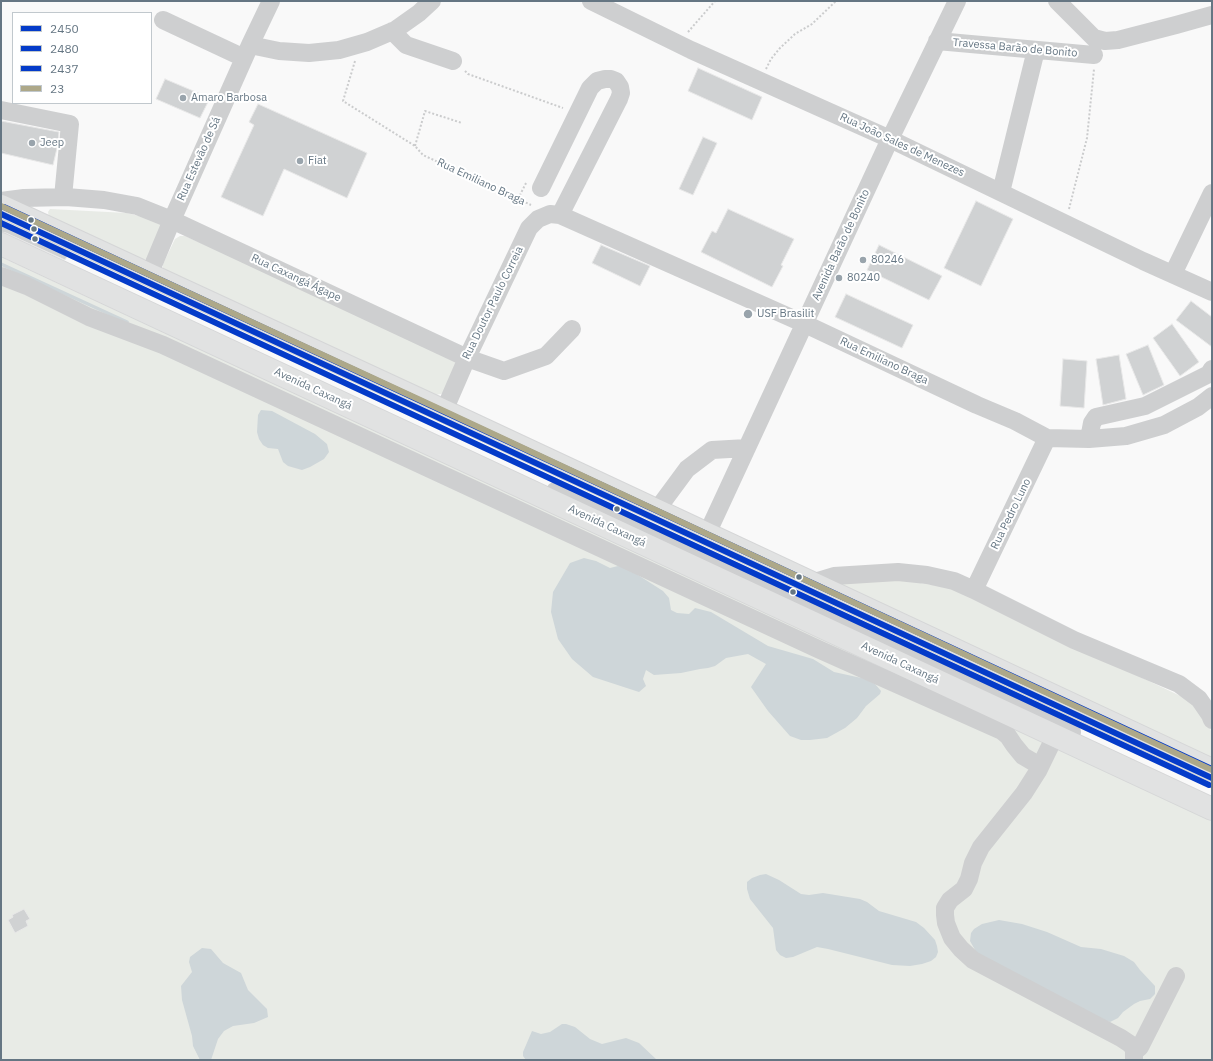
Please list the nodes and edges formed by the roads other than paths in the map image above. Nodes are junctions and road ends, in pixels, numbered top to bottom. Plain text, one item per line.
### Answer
1 (271, 1) edge
2 (432, 1) edge
3 (591, 1) edge
4 (957, 1) edge
5 (1057, 1) edge
6 (1212, 15) edge
7 (163, 20) dead end
8 (392, 31) junction
9 (937, 41) junction
10 (1094, 46) junction
11 (1036, 50) junction
12 (247, 51) junction
13 (453, 61) road end
14 (1, 110) edge
15 (890, 139) junction
16 (535, 183) road end
17 (1000, 192) junction
18 (1212, 193) edge
19 (63, 197) junction
20 (1, 201) edge
21 (1, 206) edge
22 (1, 214) edge
23 (555, 215) junction
24 (172, 220) junction
25 (1, 234) edge
26 (1, 244) edge
27 (1173, 274) junction
28 (149, 275) junction
29 (1, 276) edge
30 (1212, 292) edge
31 (805, 324) junction
32 (572, 329) dead end
33 (467, 358) junction
34 (1212, 369) edge
35 (1212, 396) edge
36 (444, 411) junction
37 (1047, 438) junction
38 (1090, 439) junction
39 (747, 448) junction
40 (656, 510) junction
41 (707, 534) junction
42 (811, 583) junction
43 (974, 590) junction
44 (1212, 720) edge
45 (1055, 736) junction
46 (1040, 766) junction
47 (1212, 770) edge
48 (1212, 778) edge
49 (1212, 797) edge
50 (1212, 809) edge
51 (1176, 976) dead end
52 (1134, 1056) edge

1 - 12 street, Rua Estevão de Sá
2 - 8 street
3 - 15 street, Rua João Sales de Menezes
4 - 9 street, Avenida Barão de Bonito
5 - 10 street
6 - 10 street, Travessa Barão de Bonito
7 - 12 street
8 - 12 street
8 - 13 street
9 - 11 street, Travessa Barão de Bonito
9 - 15 street, Avenida Barão de Bonito
10 - 11 street, Travessa Barão de Bonito
11 - 17 street
12 - 24 street, Rua Estevão de Sá
14 - 19 street
15 - 17 street, Rua João Sales de Menezes
15 - 31 street, Avenida Barão de Bonito
16 - 23 street
17 - 27 street, Rua João Sales de Menezes
18 - 27 street
19 - 20 street, Rua Caxangá Ágape
19 - 24 street, Rua Caxangá Ágape
21 - 28 main road
22 - 48 street
23 - 31 street, Rua Emiliano Braga
23 - 33 street, Rua Doutor Paulo Correia
24 - 28 street, Rua Estevão de Sá
24 - 33 street, Rua Caxangá Ágape
25 - 49 street
26 - 45 main road, Avenida Caxangá
27 - 30 street, Rua João Sales de Menezes
28 - 36 main road
29 - 46 street
31 - 37 street, Rua Emiliano Braga
31 - 39 street, Avenida Barão de Bonito
32 - 33 street, Rua Caxangá Ágape
33 - 36 street, Rua Doutor Paulo Correia
34 - 38 street
35 - 38 street, Rua Emiliano Braga
36 - 40 main road
37 - 38 street, Rua Emiliano Braga
37 - 43 street, Rua Pedro Luno
39 - 40 street
39 - 41 street, Avenida Barão de Bonito
40 - 41 main road
41 - 42 main road
42 - 43 street
42 - 47 main road
43 - 44 street
45 - 46 street
45 - 50 main road, Avenida Caxangá
46 - 52 street
51 - 52 street

